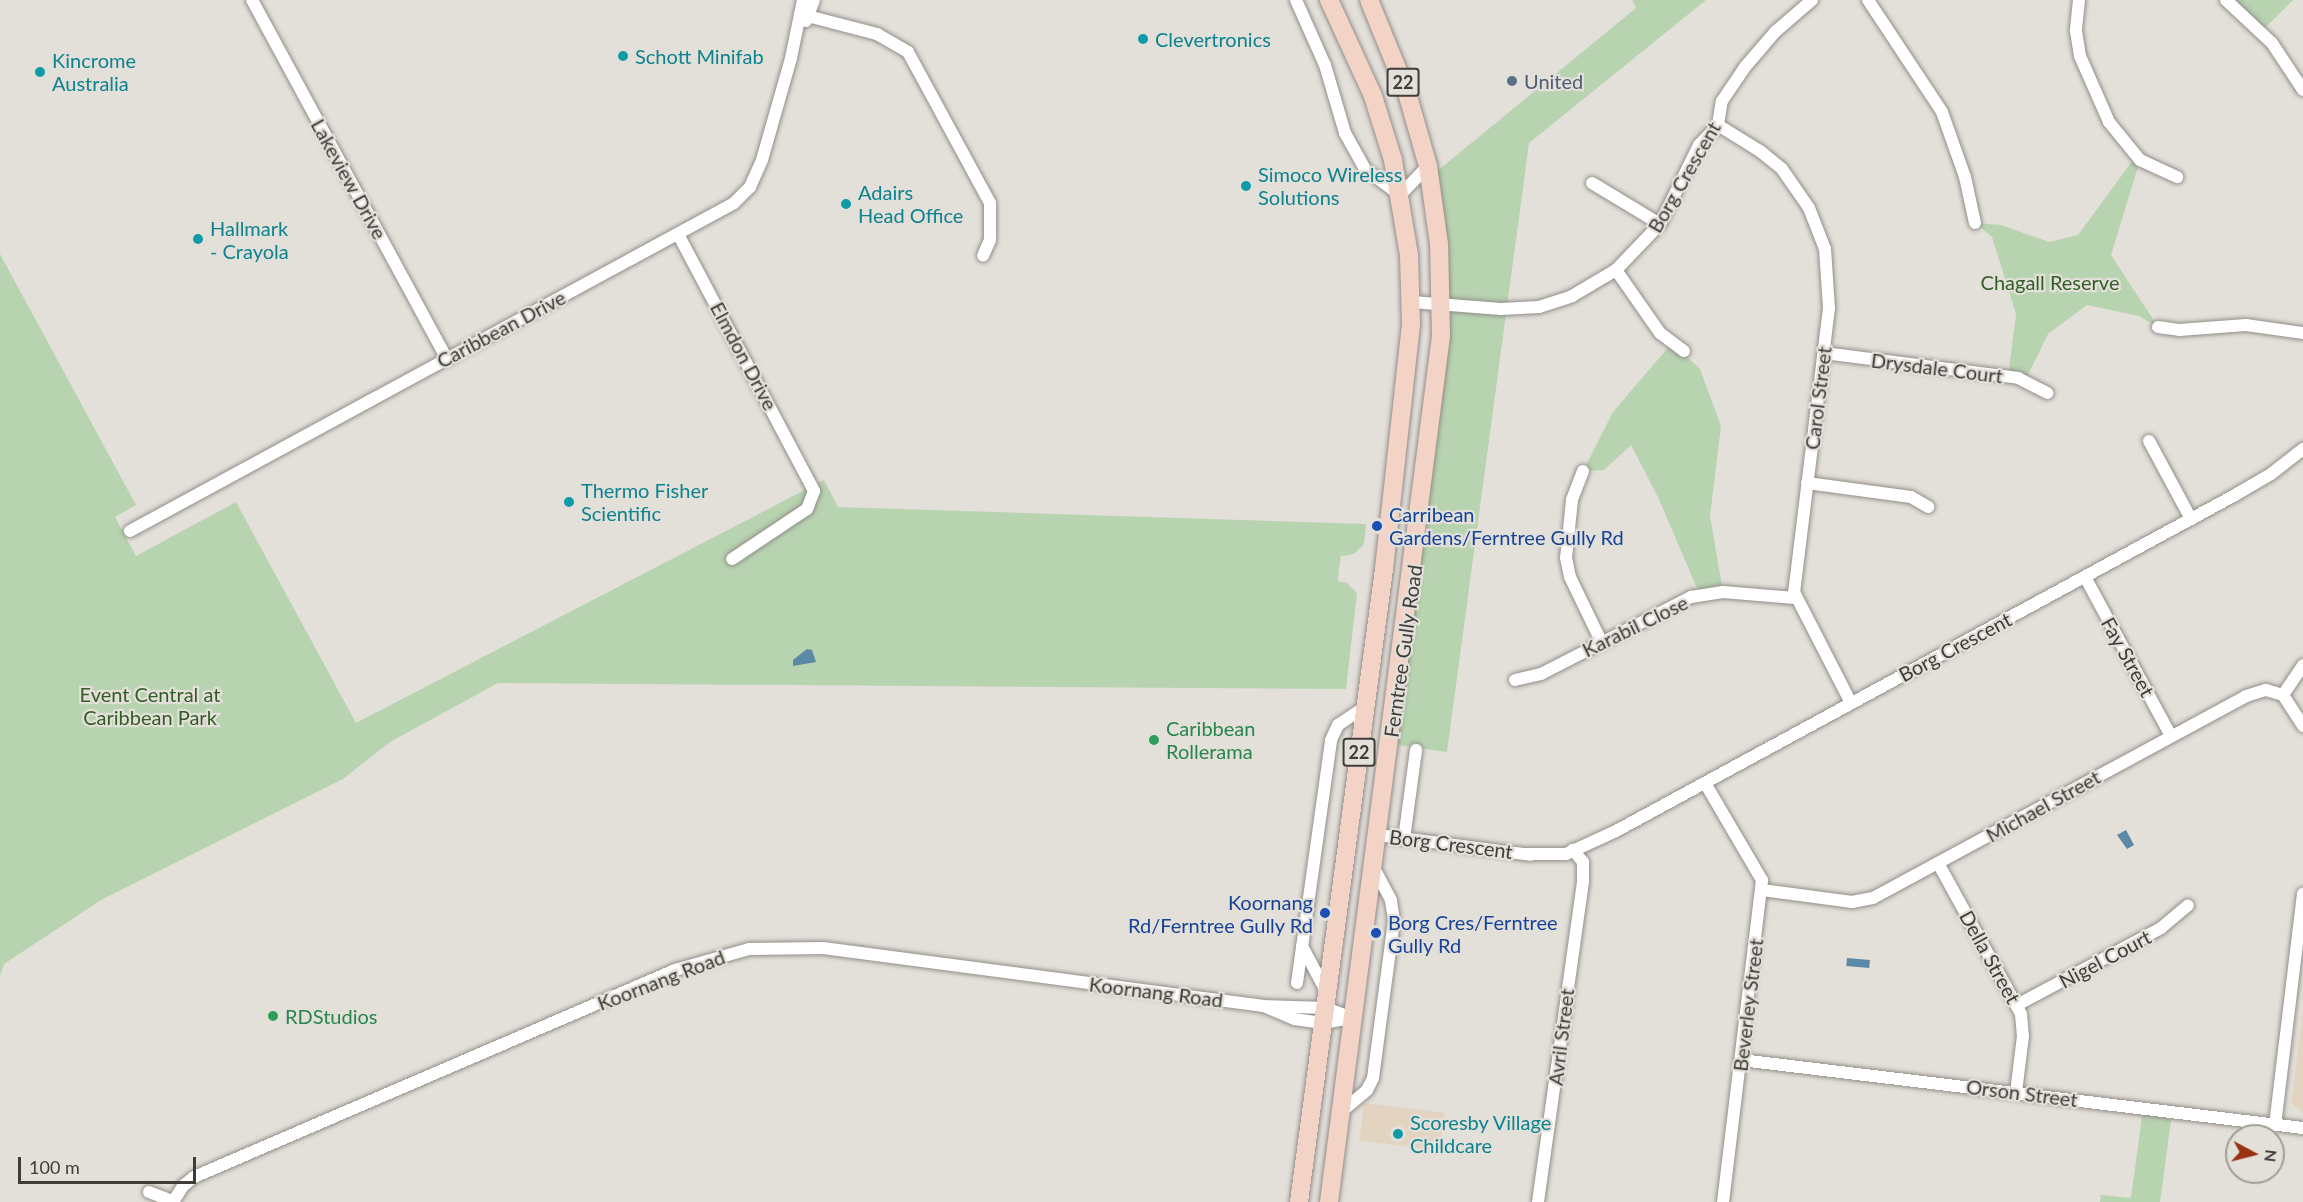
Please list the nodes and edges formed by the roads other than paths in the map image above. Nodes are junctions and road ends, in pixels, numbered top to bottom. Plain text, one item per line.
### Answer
1 (252, 0) edge
2 (803, 0) edge
3 (814, 0) edge
4 (1296, 0) edge
5 (1329, 0) edge
6 (1369, 0) edge
7 (1812, 0) edge
8 (1868, 0) edge
9 (2079, 0) edge
10 (2226, 0) edge
11 (804, 14) junction
12 (2303, 90) edge
13 (1718, 125) junction
14 (1428, 166) junction
15 (2177, 177) dead end
16 (1592, 183) dead end
17 (1400, 195) junction
18 (1975, 223) dead end
19 (1660, 224) junction
20 (678, 234) junction
21 (982, 256) dead end
22 (1616, 270) junction
23 (1412, 302) junction
24 (1442, 305) junction
25 (2158, 327) dead end
26 (2303, 333) edge
27 (1684, 351) dead end
28 (1824, 353) junction
29 (446, 358) junction
30 (2047, 393) dead end
31 (2303, 437) edge
32 (2149, 441) dead end
33 (2303, 448) edge
34 (2291, 457) junction
35 (1583, 471) dead end
36 (1807, 483) junction
37 (1928, 507) dead end
38 (2191, 519) junction
39 (130, 531) dead end
40 (732, 559) dead end
41 (2085, 577) junction
42 (1795, 598) junction
43 (1601, 641) junction
44 (2303, 665) edge
45 (1515, 680) dead end
46 (2283, 695) junction
47 (1851, 703) junction
48 (1365, 708) junction
49 (2303, 726) edge
50 (2171, 736) junction
51 (1416, 750) dead end
52 (1708, 781) junction
53 (1378, 835) junction
54 (1404, 839) junction
55 (1576, 854) junction
56 (1938, 863) junction
57 (1374, 868) junction
58 (1762, 890) junction
59 (2303, 894) edge
60 (2188, 905) dead end
61 (1302, 946) junction
62 (1297, 982) dead end
63 (2017, 1005) junction
64 (1325, 1008) junction
65 (1353, 1018) junction
66 (1741, 1060) junction
67 (2016, 1092) junction
68 (1341, 1112) junction
69 (2267, 1124) edge
70 (2275, 1124) edge
71 (2285, 1126) edge
72 (2303, 1128) edge
73 (149, 1192) dead end
74 (173, 1201) edge
75 (1299, 1202) edge
76 (1329, 1202) edge
77 (1540, 1202) edge
78 (1723, 1202) edge

1 - 29 street, Lakeview Drive
2 - 11 street, Caribbean Drive
3 - 11 street, Caribbean Drive
4 - 17 street
5 - 17 main road, Ferntree Gully Road / 22
6 - 14 main road, Ferntree Gully Road / 22
7 - 13 street, Borg Crescent
8 - 18 street
9 - 15 street
10 - 12 street
11 - 20 street, Caribbean Drive
11 - 21 street
13 - 19 street, Borg Crescent
13 - 28 street, Carol Street
14 - 17 street
14 - 24 main road, Ferntree Gully Road / 22
16 - 19 street
17 - 23 main road, Ferntree Gully Road / 22
19 - 22 street, Borg Crescent
20 - 29 street, Caribbean Drive
20 - 40 street, Elmdon Drive
22 - 24 street, Borg Crescent
22 - 27 street
23 - 24 street, Borg Crescent
23 - 48 main road, Ferntree Gully Road / 22
24 - 53 main road, Ferntree Gully Road / 22
25 - 26 street
28 - 30 street, Drysdale Court
28 - 36 street, Carol Street
29 - 39 street, Caribbean Drive
31 - 34 street, Borg Crescent
32 - 38 street
33 - 34 street, Borg Crescent
34 - 38 street, Borg Crescent
35 - 43 street
36 - 37 street
36 - 42 street, Carol Street
38 - 41 street, Borg Crescent
41 - 47 street, Borg Crescent
41 - 50 street, Fay Street
42 - 43 street, Karabil Close
42 - 47 street
43 - 45 street, Karabil Close
44 - 46 street
46 - 49 street
46 - 50 street, Michael Street
47 - 52 street, Borg Crescent
48 - 61 street
48 - 64 main road, Ferntree Gully Road / 22
50 - 56 street, Michael Street
51 - 54 street
52 - 55 street, Borg Crescent
52 - 58 street, Beverley Street
53 - 54 street, Borg Crescent
53 - 57 main road, Ferntree Gully Road / 22
54 - 55 street, Borg Crescent
55 - 77 street, Avril Street
56 - 58 street, Michael Street
56 - 63 street, Della Street
57 - 65 main road, Ferntree Gully Road / 22
57 - 68 street
58 - 66 street, Beverley Street
59 - 70 street
60 - 63 street, Nigel Court
61 - 62 street
61 - 64 street
63 - 67 street, Della Street
64 - 65 street, Koornang Road
64 - 74 street, Koornang Road
64 - 75 main road, Ferntree Gully Road / 22
65 - 68 main road, Ferntree Gully Road / 22
66 - 67 street, Orson Street
66 - 78 street, Beverley Street
67 - 69 street, Orson Street
68 - 76 main road, Ferntree Gully Road / 22
71 - 72 street, Orson Street
73 - 74 street, Koornang Road

